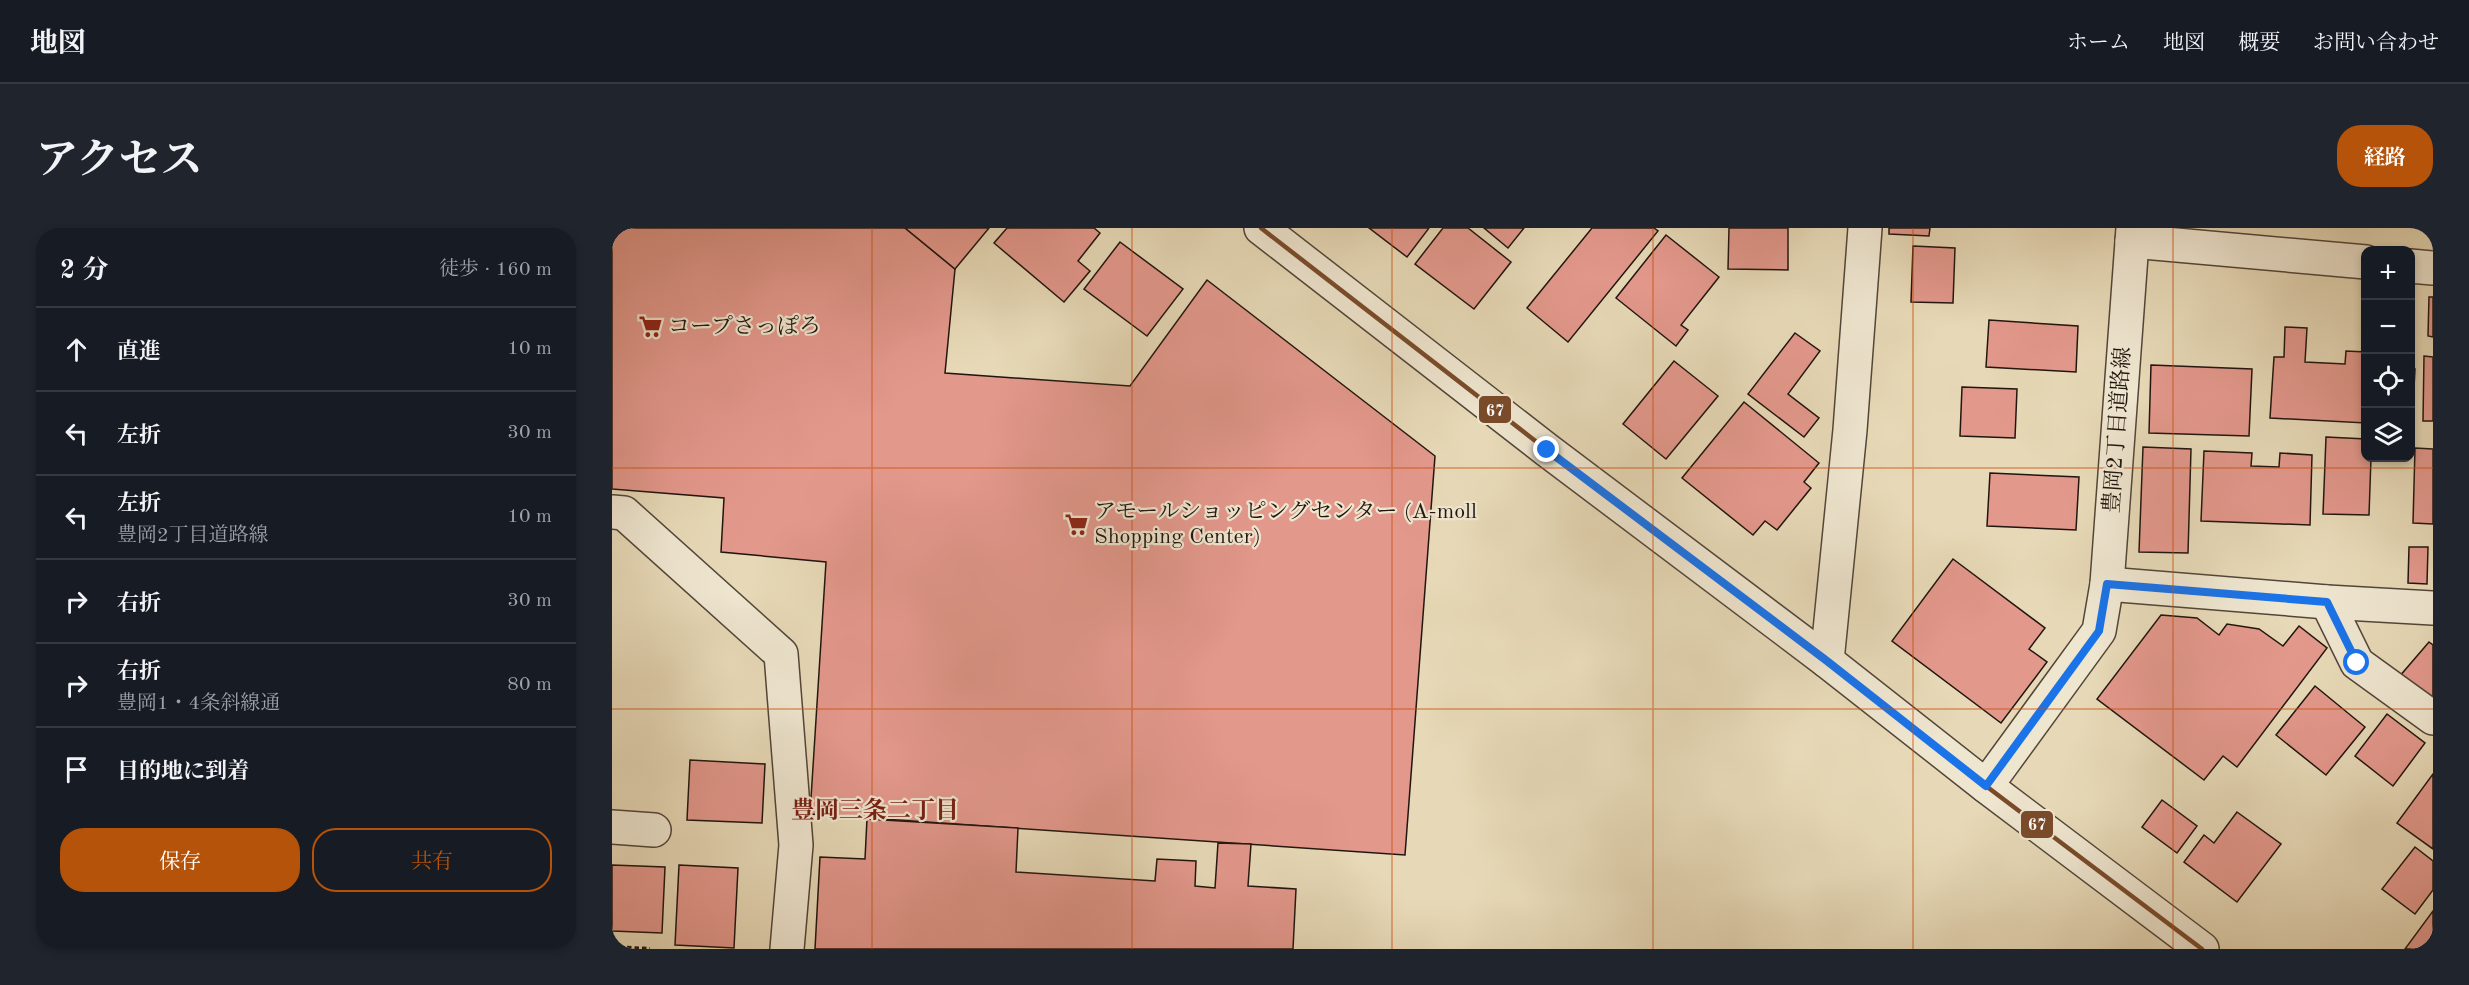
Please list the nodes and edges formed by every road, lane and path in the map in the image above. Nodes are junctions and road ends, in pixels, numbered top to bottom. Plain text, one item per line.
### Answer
1 (1261, 228) edge
2 (1865, 228) edge
3 (2133, 234) edge
4 (2361, 261) edge
5 (2415, 266) edge
6 (2433, 268) edge
7 (612, 512) edge
8 (2107, 584) junction
9 (2327, 602) junction
10 (2433, 608) edge
11 (1827, 661) junction
12 (2433, 718) edge
13 (1986, 786) junction
14 (612, 827) edge
15 (654, 830) dead end
16 (612, 947) edge
17 (650, 949) edge
18 (787, 949) edge
19 (2202, 949) edge

1 - 11 street
2 - 11 street
3 - 4 street
3 - 8 street, 豊岡2丁目道路線
5 - 6 street
7 - 18 street
8 - 9 street
8 - 13 street, 豊岡2丁目道路線
9 - 10 street
9 - 12 street
11 - 13 street
13 - 19 street
14 - 15 street
16 - 17 path

